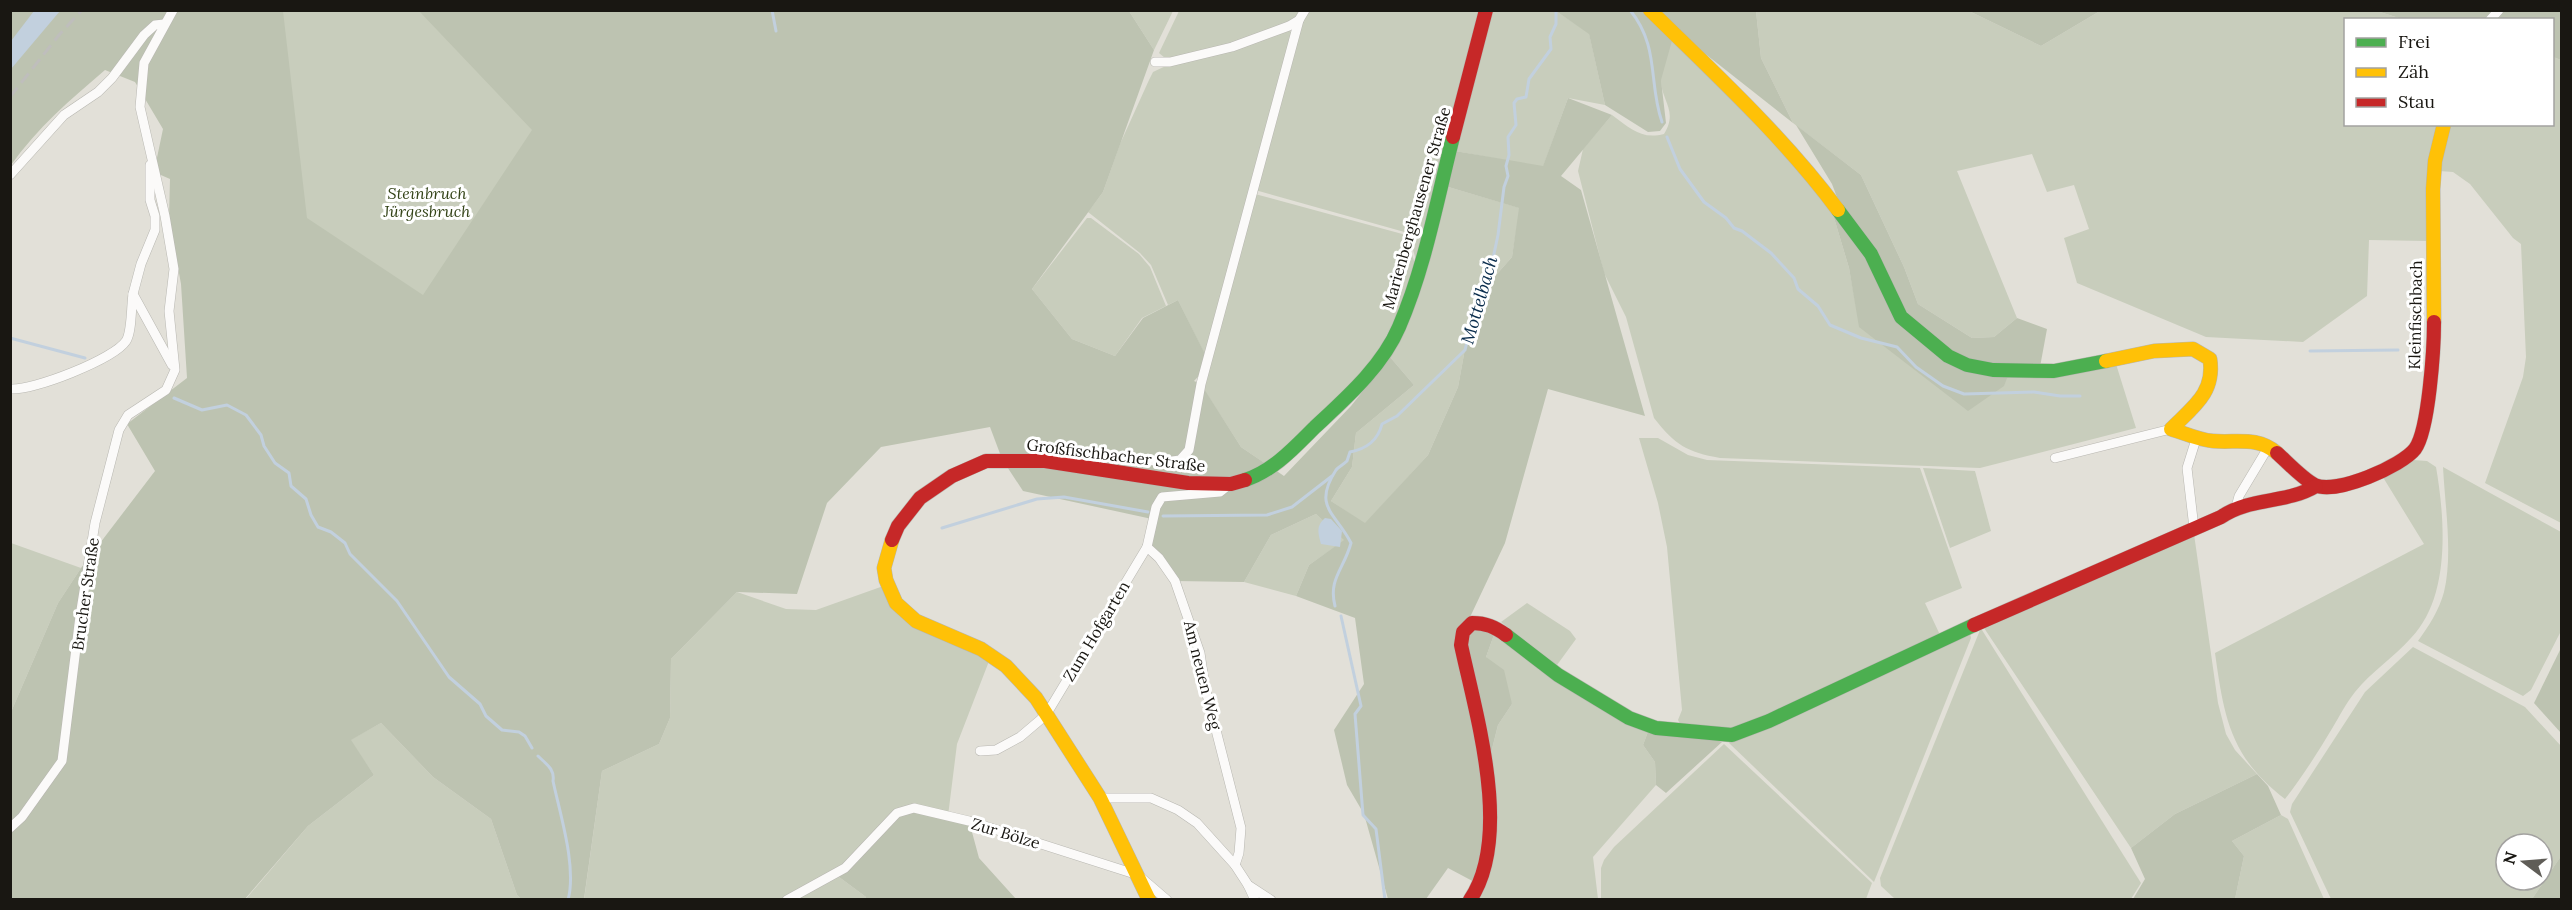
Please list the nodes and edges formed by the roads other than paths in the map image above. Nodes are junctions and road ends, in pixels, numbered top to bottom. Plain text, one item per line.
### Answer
1 (172, 10) edge
2 (1305, 10) edge
3 (1486, 10) edge
4 (1650, 10) edge
5 (1299, 20) junction
6 (164, 24) junction
7 (1155, 62) dead end
8 (2444, 126) edge
9 (150, 150) junction
10 (10, 175) edge
11 (133, 294) junction
12 (175, 370) junction
13 (12, 393) edge
14 (2171, 429) junction
15 (2197, 436) junction
16 (2269, 446) junction
17 (2055, 458) dead end
18 (1045, 461) junction
19 (1231, 484) junction
20 (2316, 486) junction
21 (2235, 507) junction
22 (2194, 528) junction
23 (1147, 547) junction
24 (1046, 715) junction
25 (980, 751) dead end
26 (1100, 798) junction
27 (10, 828) edge
28 (1235, 865) junction
29 (1138, 875) junction
30 (1248, 885) junction
31 (787, 900) edge
32 (1149, 900) edge
33 (1167, 900) edge
34 (1255, 900) edge
35 (1271, 900) edge
36 (1470, 900) edge

1 - 6 street
2 - 5 street
3 - 19 street, Marienberghausener Straße
4 - 14 street
5 - 7 street
5 - 18 street
6 - 9 street
6 - 10 street
8 - 20 street, Kleinfischbach
9 - 11 street
9 - 12 street
11 - 12 street
11 - 13 street
12 - 27 street, Brucher Straße
14 - 15 street
14 - 17 street
15 - 16 street
15 - 22 street
16 - 20 street
16 - 21 street
18 - 19 street, Großfischbacher Straße
18 - 24 street, Großfischbacher Straße
19 - 23 street
20 - 21 street, Kleinfischbach
21 - 22 street
22 - 36 street
23 - 24 street, Zum Hofgarten
23 - 28 street, Am neuen Weg
24 - 25 street
24 - 26 street, Großfischbacher Straße
26 - 28 street
26 - 29 street, Großfischbacher Straße
28 - 30 street
29 - 31 street, Zur Bölze
29 - 32 street, Großfischbacher Straße
29 - 33 street
30 - 34 street
30 - 35 street

